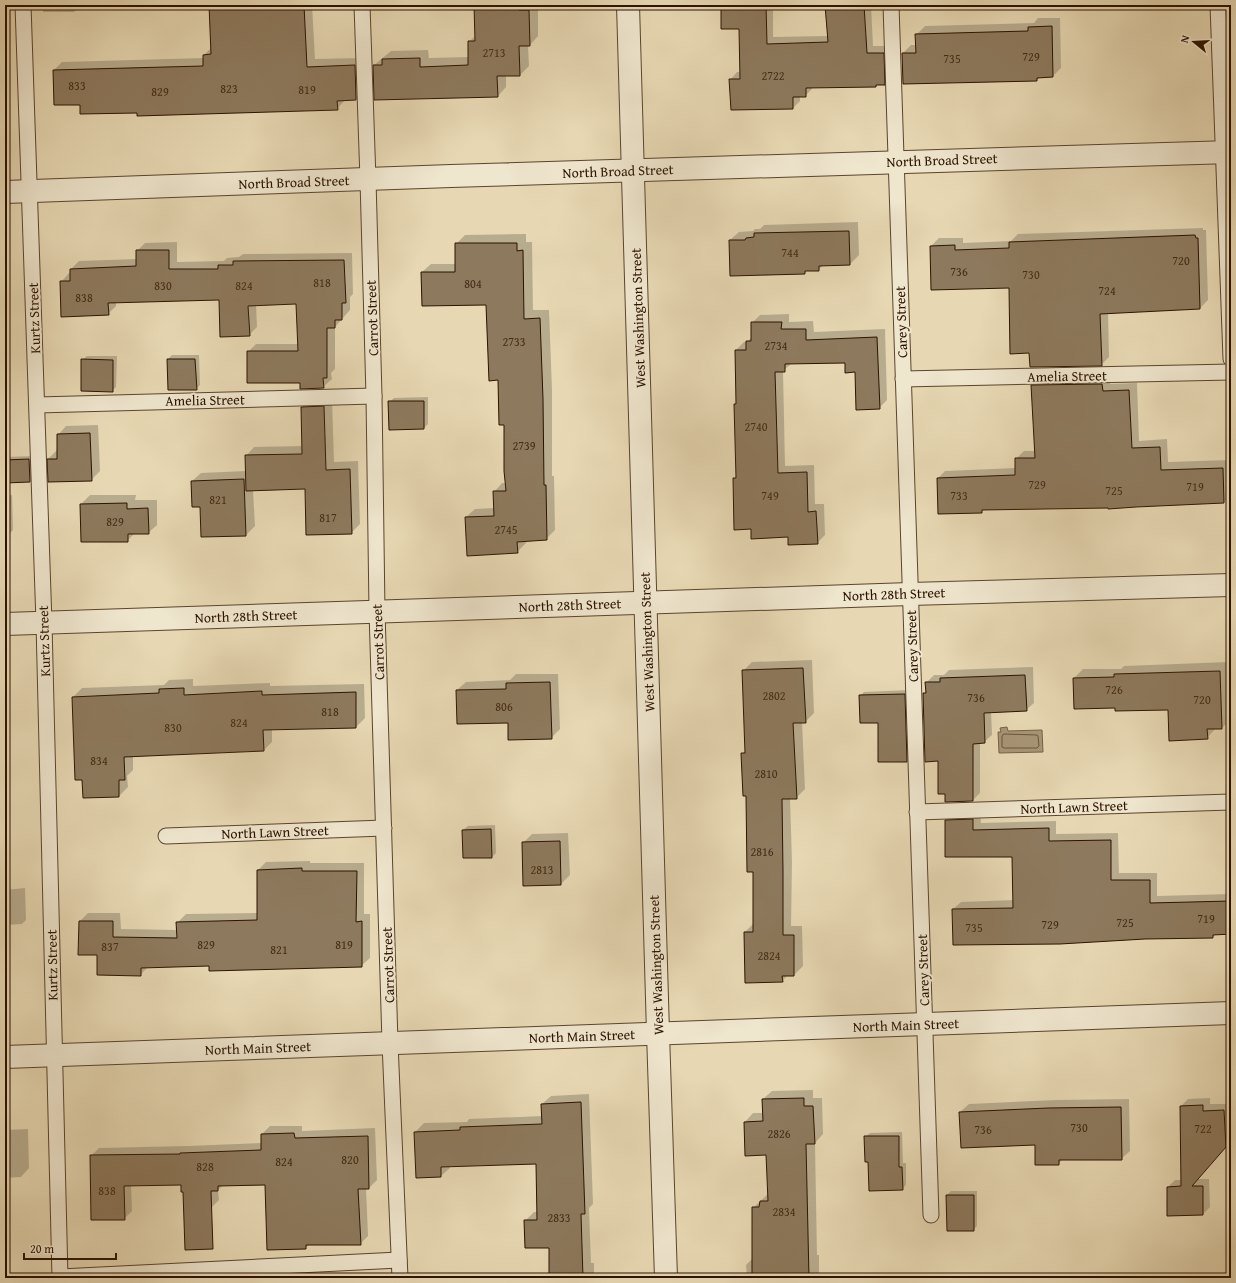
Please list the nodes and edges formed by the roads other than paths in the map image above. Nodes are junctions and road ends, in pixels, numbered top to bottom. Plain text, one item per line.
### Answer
1 (23, 5) edge
2 (362, 5) edge
3 (628, 5) edge
4 (891, 5) edge
5 (1218, 5) edge
6 (1227, 152) edge
7 (896, 162) junction
8 (633, 170) junction
9 (368, 180) junction
10 (5, 192) edge
11 (30, 192) junction
12 (1231, 359) edge
13 (1231, 372) edge
14 (903, 379) junction
15 (374, 396) junction
16 (37, 405) junction
17 (1231, 585) edge
18 (910, 594) junction
19 (646, 603) junction
20 (377, 611) junction
21 (44, 623) junction
22 (5, 624) edge
23 (1231, 802) edge
24 (917, 812) junction
25 (384, 828) junction
26 (166, 836) dead end
27 (1231, 1013) edge
28 (924, 1024) junction
29 (658, 1033) junction
30 (390, 1043) junction
31 (54, 1055) junction
32 (5, 1057) edge
33 (931, 1214) dead end
34 (399, 1260) junction
35 (60, 1277) edge
36 (400, 1278) edge
37 (666, 1278) edge

1 - 11 lane, Kurtz Street
2 - 9 lane, Carrot Street
3 - 8 street, West Washington Street
4 - 7 lane, Carey Street
5 - 6 lane
6 - 7 street, North Broad Street
6 - 12 lane
7 - 8 street, North Broad Street
7 - 14 lane, Carey Street
8 - 9 street, North Broad Street
8 - 19 street, West Washington Street
9 - 11 street, North Broad Street
9 - 15 lane, Carrot Street
10 - 11 street, North Broad Street
11 - 16 lane, Kurtz Street
13 - 14 lane, Amelia Street
14 - 18 lane, Carey Street
15 - 16 lane, Amelia Street
15 - 20 lane, Carrot Street
16 - 21 lane, Kurtz Street
17 - 18 street, North 28th Street
18 - 19 street, North 28th Street
18 - 24 lane, Carey Street
19 - 20 street, North 28th Street
19 - 29 street, West Washington Street
20 - 21 street, North 28th Street
20 - 25 lane, Carrot Street
21 - 22 street, North 28th Street
21 - 31 lane, Kurtz Street
23 - 24 lane, North Lawn Street
24 - 28 lane, Carey Street
25 - 26 lane, North Lawn Street
25 - 30 lane, Carrot Street
27 - 28 street, North Main Street
28 - 29 street, North Main Street
28 - 33 lane, Carey Street
29 - 30 street, North Main Street
29 - 37 street, West Washington Street
30 - 31 street, North Main Street
30 - 34 lane, Carrot Street
31 - 32 street, North Main Street
31 - 35 lane, Kurtz Street
34 - 35 lane
34 - 36 lane, Carrot Street

